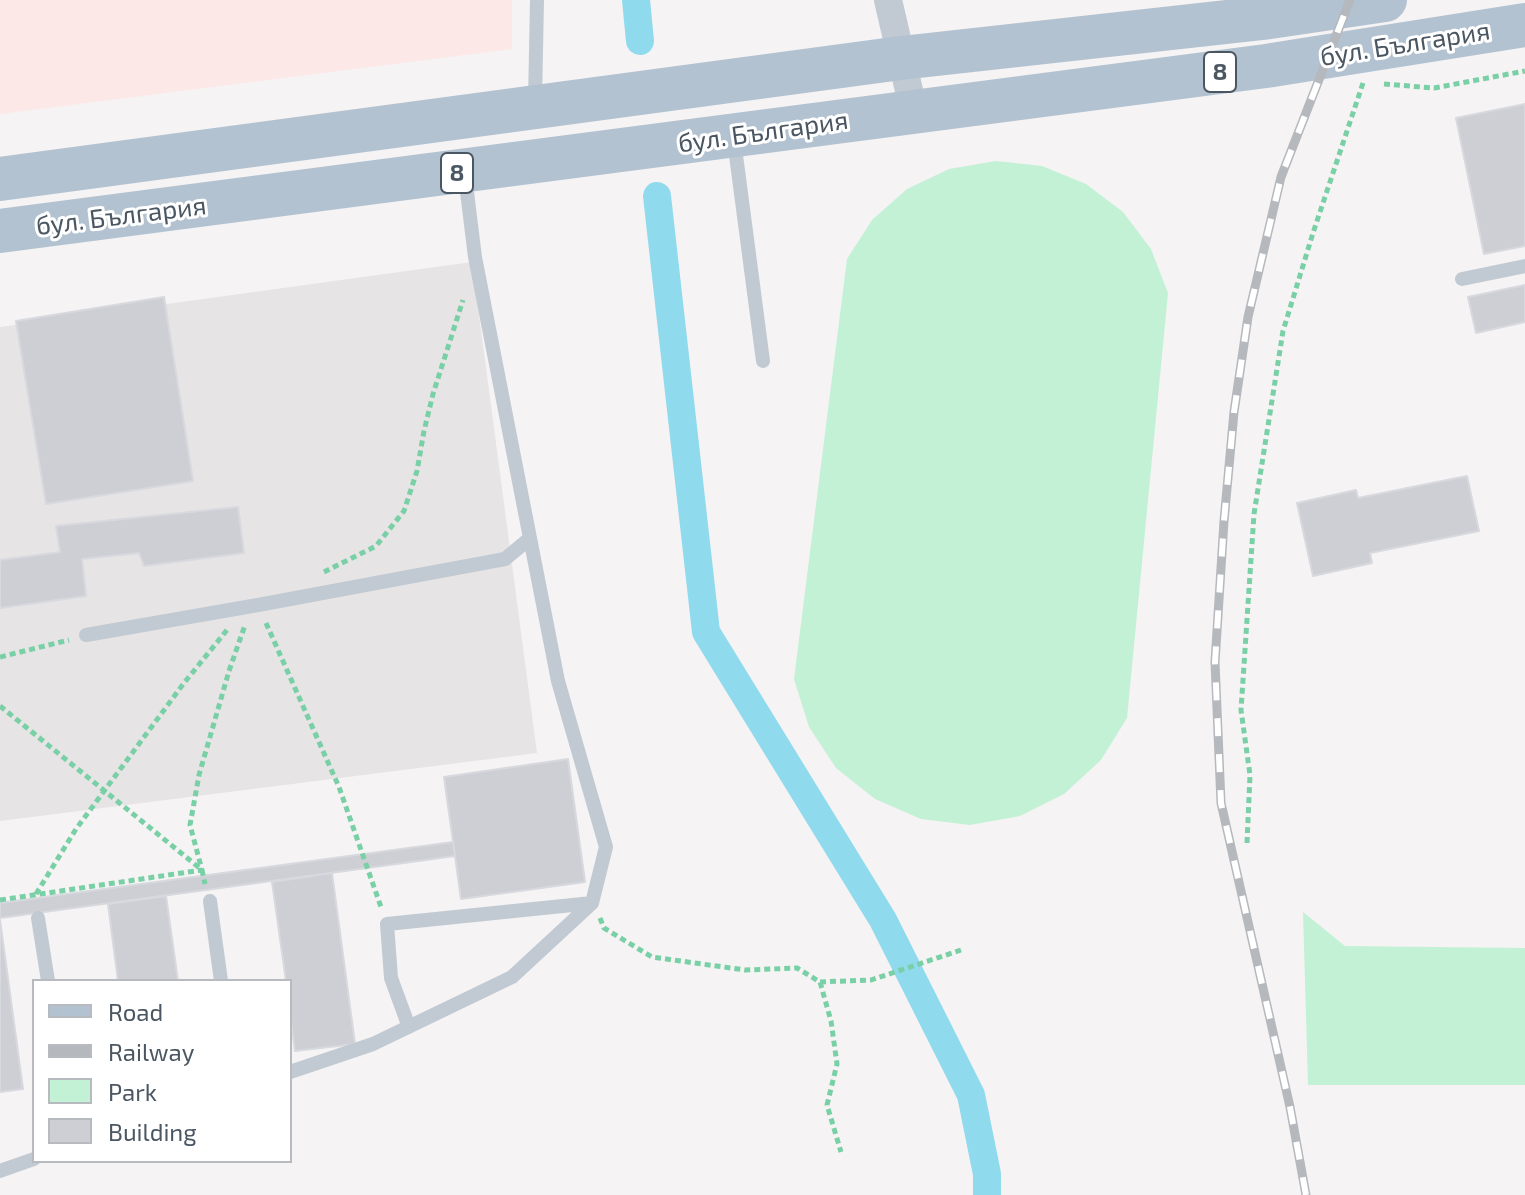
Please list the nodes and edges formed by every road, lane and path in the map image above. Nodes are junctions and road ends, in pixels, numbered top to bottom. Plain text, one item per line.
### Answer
1 (537, 0) edge
2 (888, 0) edge
3 (1385, 0) edge
4 (1525, 25) edge
5 (901, 58) junction
6 (1363, 82) dead end
7 (535, 107) junction
8 (914, 112) junction
9 (733, 136) junction
10 (464, 172) junction
11 (0, 179) edge
12 (0, 231) edge
13 (475, 257) junction
14 (1525, 266) edge
15 (1462, 279) dead end
16 (763, 361) dead end
17 (529, 539) junction
18 (320, 574) dead end
19 (252, 606) junction
20 (86, 635) joint
21 (0, 657) edge
22 (0, 706) edge
23 (104, 791) junction
24 (1247, 843) dead end
25 (202, 870) junction
26 (35, 895) junction
27 (0, 900) edge
28 (210, 901) joint
29 (592, 903) junction
30 (38, 918) dead end
31 (387, 924) junction
32 (961, 950) dead end
33 (48, 979) edge
34 (221, 979) edge
35 (820, 982) junction
36 (409, 1027) junction
37 (292, 1071) edge
38 (841, 1152) dead end
39 (32, 1160) edge
40 (0, 1171) edge

1 - 7 lane
2 - 5 street
3 - 5 main road, бул. България / 8
4 - 8 main road, бул. България / 8
5 - 7 main road, бул. България / 8
5 - 8 street
6 - 24 path
7 - 11 main road, бул. България / 8
8 - 9 main road, бул. България / 8
9 - 10 main road, бул. България / 8
9 - 16 lane
10 - 12 main road, бул. България / 8
10 - 13 lane
13 - 17 lane
13 - 18 path
14 - 15 lane
17 - 19 lane
17 - 29 lane
19 - 20 lane
19 - 23 path
19 - 25 path
19 - 31 path
20 - 21 path
22 - 23 path
23 - 25 path
23 - 26 path
25 - 26 path
25 - 28 path
26 - 27 path
28 - 34 lane
29 - 31 lane
29 - 35 path
29 - 36 lane
30 - 33 lane
31 - 36 lane
32 - 35 path
35 - 38 path
36 - 37 lane
39 - 40 lane

